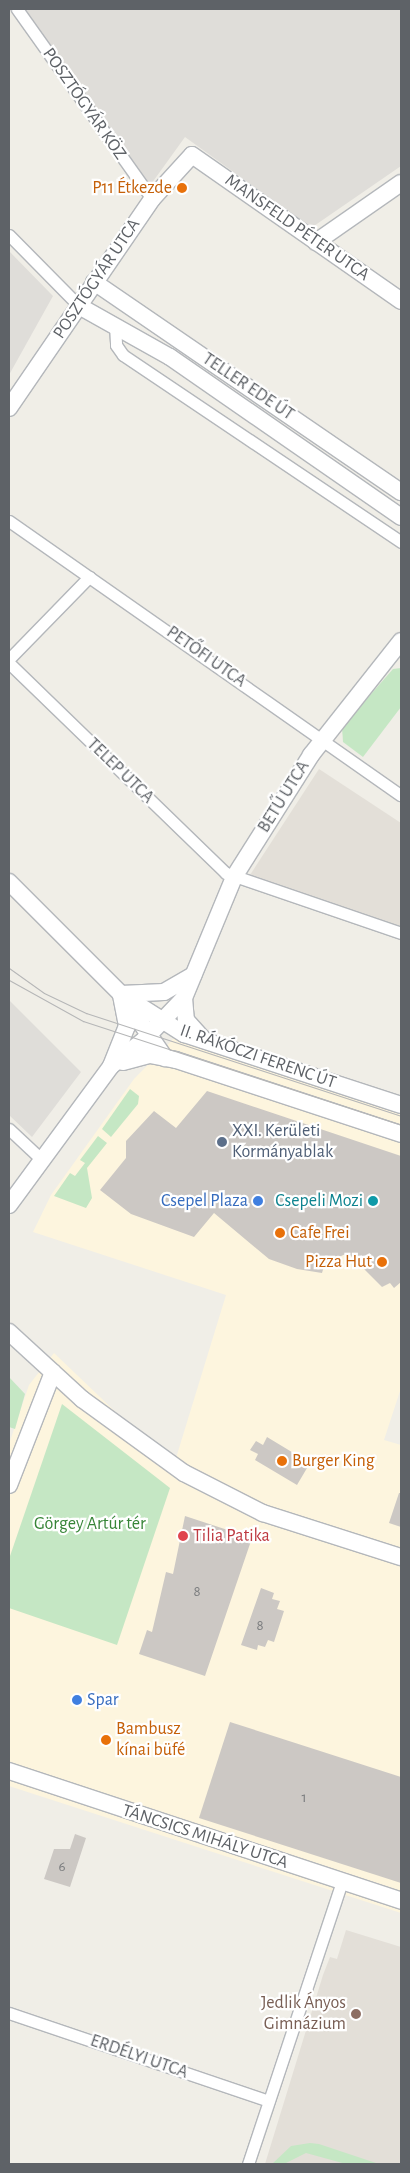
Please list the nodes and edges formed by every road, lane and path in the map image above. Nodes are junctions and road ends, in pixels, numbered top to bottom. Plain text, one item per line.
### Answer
1 (17, 9) edge
2 (192, 155) joint
3 (401, 183) edge
4 (152, 199) junction
5 (9, 235) edge
6 (316, 242) junction
7 (94, 282) junction
8 (401, 302) edge
9 (79, 306) junction
10 (115, 324) junction
11 (9, 408) edge
12 (401, 492) edge
13 (401, 518) edge
14 (9, 521) edge
15 (401, 542) edge
16 (89, 577) junction
17 (401, 641) edge
18 (9, 659) edge
19 (9, 663) edge
20 (324, 738) junction
21 (401, 795) edge
22 (234, 877) junction
23 (9, 882) edge
24 (401, 933) edge
25 (197, 972) junction
26 (121, 994) junction
27 (184, 998) junction
28 (163, 1021) junction
29 (151, 1034) junction
30 (206, 1041) junction
31 (165, 1058) junction
32 (111, 1066) junction
33 (401, 1105) edge
34 (9, 1129) edge
35 (401, 1134) edge
36 (42, 1160) junction
37 (9, 1205) edge
38 (9, 1332) edge
39 (53, 1372) junction
40 (9, 1485) edge
41 (401, 1557) edge
42 (9, 1771) edge
43 (342, 1881) junction
44 (401, 1901) edge
45 (9, 2013) edge
46 (269, 2101) junction
47 (248, 2164) edge

1 - 4 street, POSZTÓGYÁR KÖZ
2 - 4 street, POSZTÓGYÁR UTCA
2 - 6 street, MANSFELD PÉTER UTCA
3 - 6 street
4 - 7 street, POSZTÓGYÁR UTCA
5 - 9 street
6 - 8 street, MANSFELD PÉTER UTCA
7 - 9 street, POSZTÓGYÁR UTCA
7 - 12 street, TELLER EDE ÚT
9 - 10 street, TELLER EDE ÚT
9 - 11 street, POSZTÓGYÁR UTCA
10 - 13 street, TELLER EDE ÚT
10 - 15 street
14 - 16 street, PETŐFI UTCA
16 - 18 street
16 - 20 street, PETŐFI UTCA
17 - 20 street, BETŰ UTCA
19 - 22 street, TELEP UTCA
20 - 21 street, PETŐFI UTCA
20 - 22 street, BETŰ UTCA
22 - 24 street
22 - 25 street, BETŰ UTCA
23 - 26 street, II. RÁKÓCZI FERENC ÚT
25 - 26 street
25 - 27 street, BETŰ UTCA
26 - 28 street, II. RÁKÓCZI FERENC ÚT
26 - 29 street, II. RÁKÓCZI FERENC ÚT
26 - 32 street
27 - 28 street, BETŰ UTCA
27 - 30 street
28 - 29 street, BETŰ UTCA
28 - 30 street, II. RÁKÓCZI FERENC ÚT
29 - 31 street, II. RÁKÓCZI FERENC ÚT
29 - 32 street, BETŰ UTCA
30 - 33 street, II. RÁKÓCZI FERENC ÚT
31 - 32 street
31 - 35 street, II. RÁKÓCZI FERENC ÚT
32 - 36 street
34 - 36 street
36 - 37 street
38 - 39 street
39 - 40 street
39 - 41 street
42 - 43 street, TÁNCSICS MIHÁLY UTCA
43 - 44 street, TÁNCSICS MIHÁLY UTCA
43 - 46 street
45 - 46 street, ERDÉLYI UTCA
46 - 47 street

